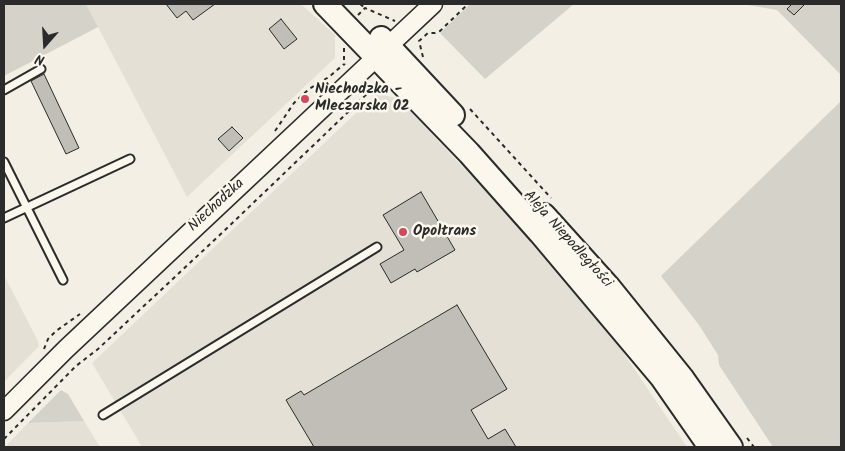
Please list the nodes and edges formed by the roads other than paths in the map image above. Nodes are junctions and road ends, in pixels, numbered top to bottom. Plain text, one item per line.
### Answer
1 (325, 4) edge
2 (433, 4) edge
3 (356, 6) edge
4 (382, 51) junction
5 (42, 69) dead end
6 (4, 90) edge
7 (130, 159) dead end
8 (4, 162) edge
9 (26, 208) junction
10 (4, 218) edge
11 (377, 247) dead end
12 (63, 280) dead end
13 (4, 412) edge
14 (103, 415) dead end
15 (710, 447) edge
16 (731, 447) edge

1 - 4 main road
2 - 4 street, Niechodzka
3 - 4 main road
4 - 13 street, Niechodzka
4 - 15 main road, Aleja Niepodległości
4 - 16 main road, Aleja Niepodległości
5 - 6 lane
7 - 9 lane
8 - 9 lane
9 - 10 lane
9 - 12 lane
11 - 14 lane

